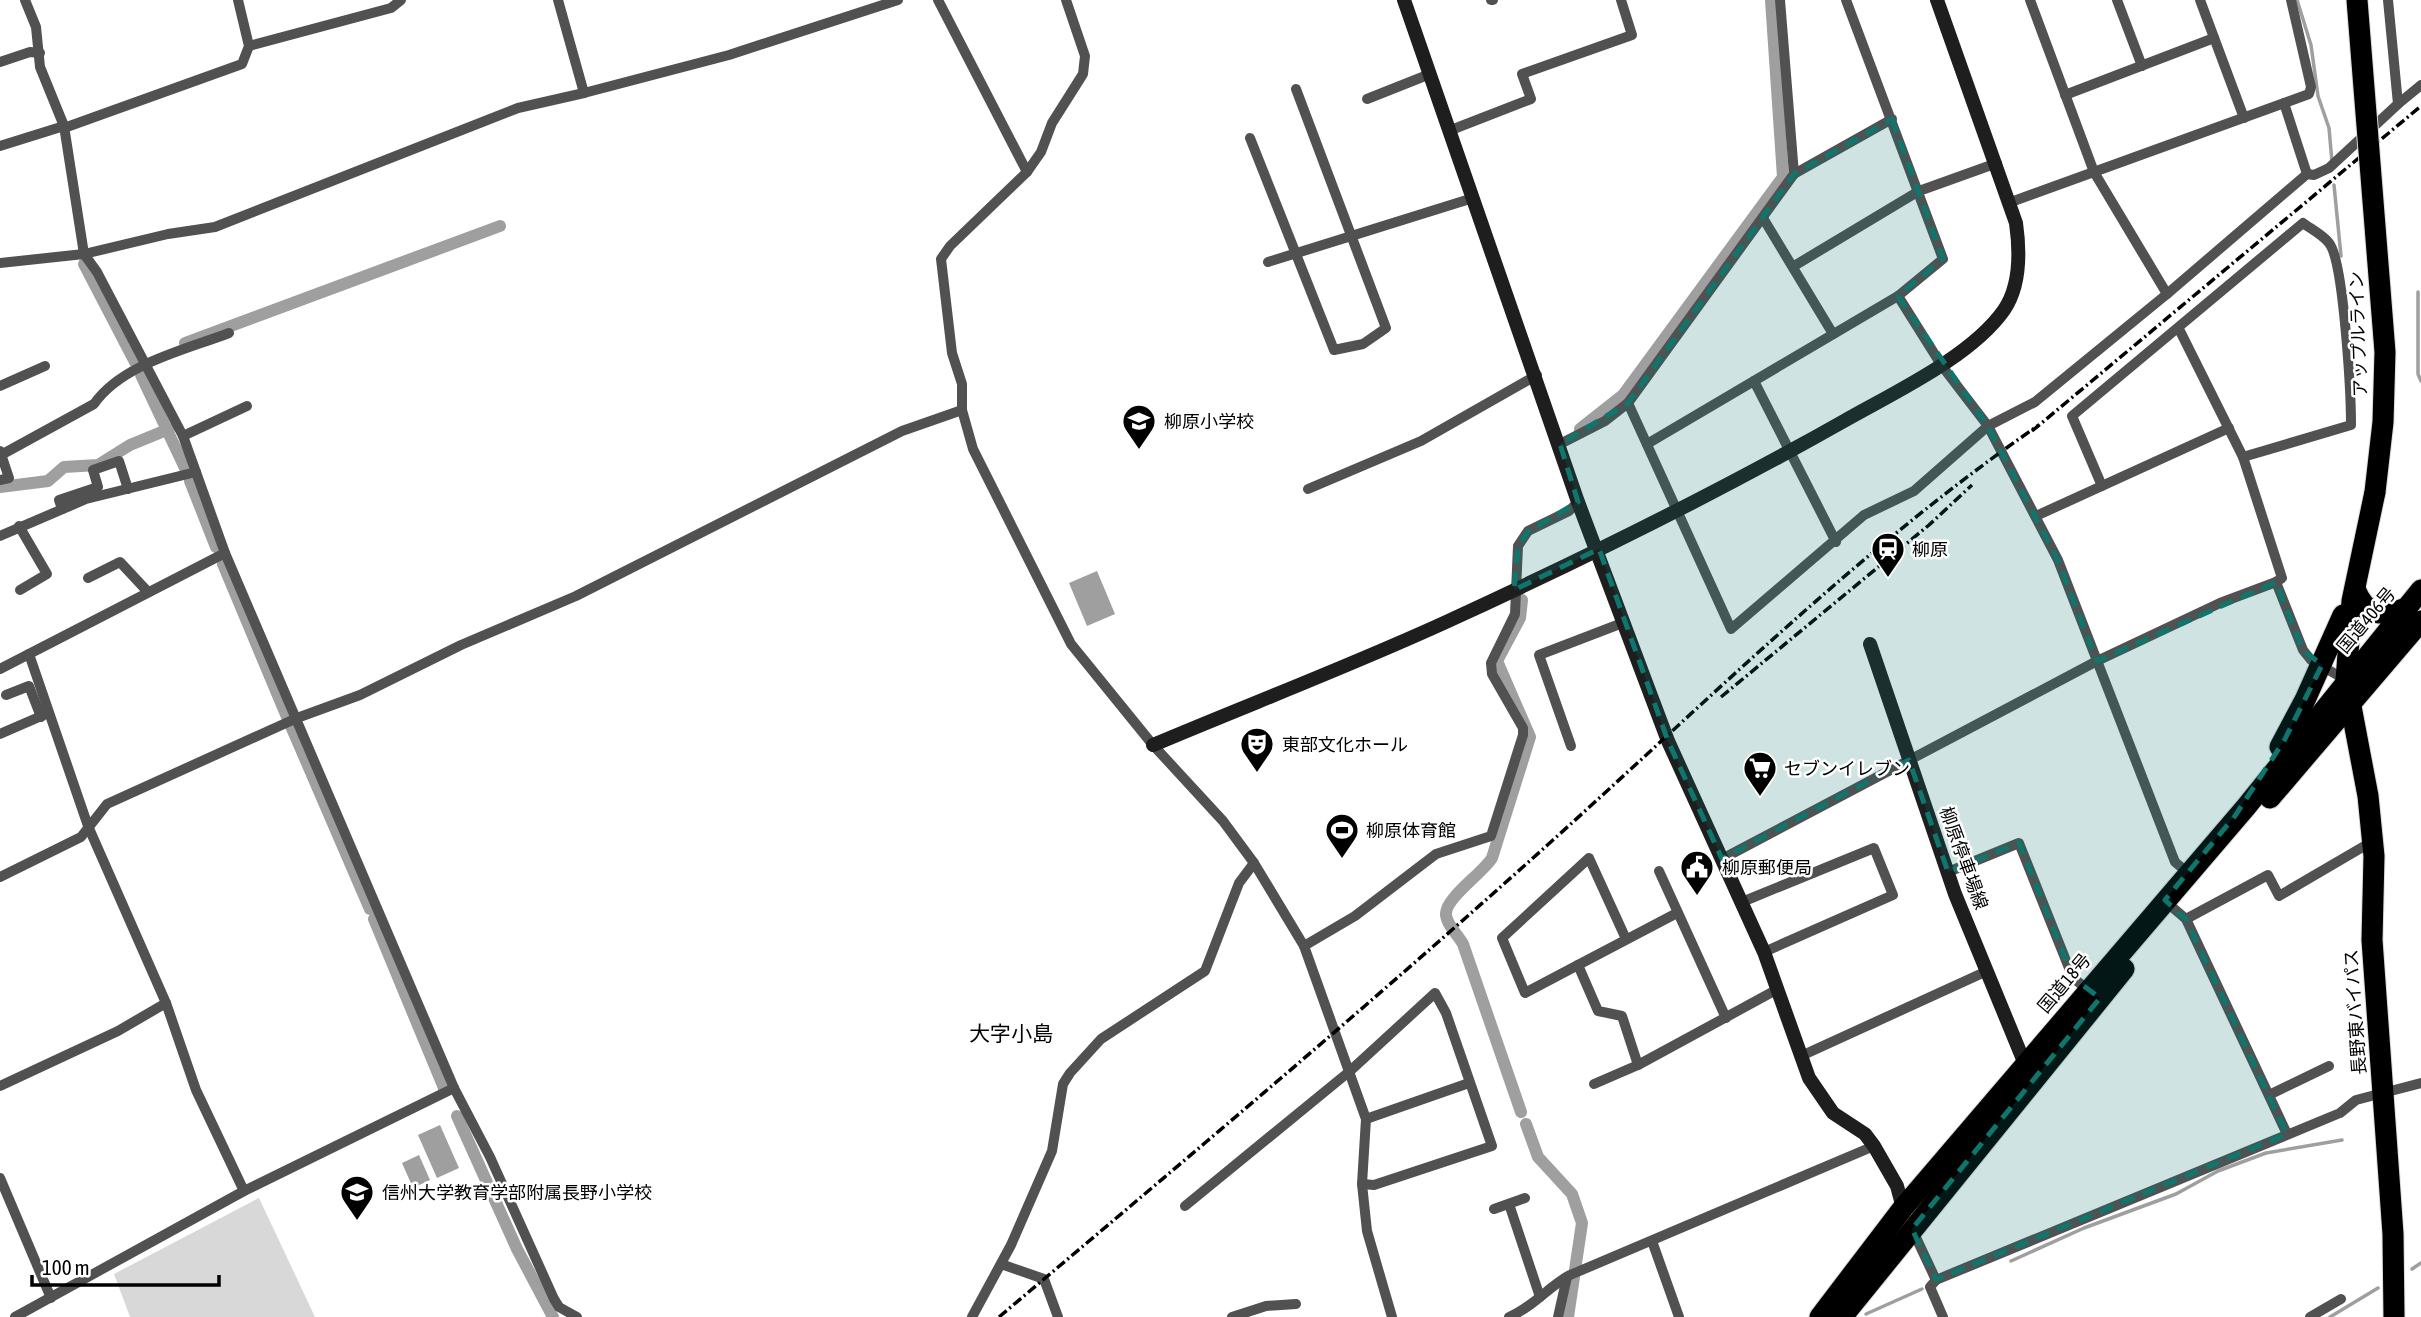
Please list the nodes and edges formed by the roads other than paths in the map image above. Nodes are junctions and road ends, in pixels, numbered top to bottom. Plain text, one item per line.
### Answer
1 (25, 0) edge
2 (238, 0) edge
3 (401, 0) edge
4 (558, 0) edge
5 (898, 0) edge
6 (938, 0) edge
7 (1066, 0) edge
8 (1404, 0) edge
9 (1622, 0) edge
10 (1846, 0) edge
11 (1937, 0) edge
12 (2030, 0) edge
13 (2117, 0) edge
14 (2200, 0) edge
15 (2291, 0) edge
16 (2357, 0) edge
17 (2388, 0) edge
18 (1784, 1) edge
19 (2214, 38) junction
20 (248, 46) junction
21 (40, 52) junction
22 (0, 62) edge
23 (2142, 66) junction
24 (1430, 74) junction
25 (2421, 85) edge
26 (1296, 89) dead end
27 (584, 93) junction
28 (2065, 95) junction
29 (1367, 99) dead end
30 (2284, 103) junction
31 (2398, 104) junction
32 (2244, 118) junction
33 (1892, 119) junction
34 (64, 127) junction
35 (1451, 130) junction
36 (1250, 138) dead end
37 (0, 146) edge
38 (1997, 163) junction
39 (1027, 172) junction
40 (2094, 172) junction
41 (1794, 174) junction
42 (2307, 174) junction
43 (1919, 191) junction
44 (1473, 198) junction
45 (2011, 202) junction
46 (1763, 218) junction
47 (1350, 234) junction
48 (1296, 253) junction
49 (84, 254) junction
50 (1268, 262) dead end
51 (0, 263) edge
52 (1794, 266) junction
53 (2167, 294) junction
54 (1898, 296) junction
55 (2179, 329) junction
56 (229, 333) dead end
57 (1833, 334) junction
58 (45, 366) dead end
59 (144, 366) junction
60 (1942, 366) junction
61 (1537, 375) junction
62 (1754, 381) junction
63 (0, 386) edge
64 (1628, 403) junction
65 (247, 406) dead end
66 (962, 410) junction
67 (1989, 426) junction
68 (2229, 428) junction
69 (183, 436) junction
70 (1560, 444) junction
71 (1647, 444) junction
72 (1, 453) edge
73 (1788, 453) junction
74 (2243, 457) junction
75 (196, 472) junction
76 (0, 480) edge
77 (2102, 486) junction
78 (128, 489) junction
79 (1308, 489) dead end
80 (1578, 502) junction
81 (62, 509) junction
82 (1678, 511) junction
83 (2036, 516) junction
84 (19, 526) junction
85 (0, 536) edge
86 (1836, 542) junction
87 (1599, 550) junction
88 (225, 553) junction
89 (89, 578) dead end
90 (2276, 582) junction
91 (20, 590) dead end
92 (1514, 590) junction
93 (2421, 590) edge
94 (148, 592) junction
95 (2353, 595) junction
96 (2413, 615) edge
97 (1625, 622) junction
98 (1870, 644) dead end
99 (29, 654) junction
100 (2097, 660) junction
101 (2322, 665) junction
102 (0, 668) edge
103 (2346, 680) junction
104 (6, 695) dead end
105 (2350, 705) junction
106 (45, 715) junction
107 (296, 719) junction
108 (0, 734) edge
109 (1153, 745) junction
110 (1571, 746) dead end
111 (1909, 760) junction
112 (2235, 816) junction
113 (88, 826) junction
114 (2372, 841) junction
115 (1722, 859) junction
116 (1254, 863) junction
117 (1660, 871) dead end
118 (1948, 872) junction
119 (2187, 872) junction
120 (0, 877) edge
121 (1742, 902) junction
122 (2175, 910) junction
123 (1677, 912) junction
124 (1626, 939) junction
125 (1304, 946) junction
126 (1764, 952) junction
127 (1578, 965) junction
128 (1987, 971) junction
129 (1778, 989) junction
130 (2093, 994) junction
131 (166, 1003) junction
132 (1726, 1018) junction
133 (1801, 1056) junction
134 (1638, 1065) junction
135 (2329, 1066) dead end
136 (1350, 1070) junction
137 (2029, 1072) junction
138 (1469, 1083) junction
139 (2421, 1083) edge
140 (1594, 1084) dead end
141 (0, 1086) edge
142 (454, 1088) junction
143 (2383, 1093) junction
144 (2269, 1095) junction
145 (1366, 1119) junction
146 (2287, 1134) junction
147 (1874, 1146) junction
148 (0, 1178) edge
149 (1362, 1184) junction
150 (244, 1191) junction
151 (1525, 1198) dead end
152 (1509, 1204) junction
153 (1185, 1206) dead end
154 (1903, 1208) junction
155 (1494, 1209) dead end
156 (1912, 1229) junction
157 (1652, 1241) junction
158 (1001, 1264) junction
159 (1572, 1274) junction
160 (1936, 1280) junction
161 (1540, 1297) junction
162 (51, 1298) junction
163 (2341, 1299) dead end
164 (2329, 1306) junction
165 (1298, 1309) edge
166 (561, 1312) edge
167 (15, 1317) edge
168 (577, 1317) edge
169 (972, 1317) edge
170 (1058, 1317) edge
171 (1231, 1317) edge
172 (1392, 1317) edge
173 (1509, 1317) edge
174 (1558, 1317) edge
175 (1679, 1317) edge
176 (1820, 1317) edge
177 (1842, 1317) edge
178 (1942, 1317) edge
179 (2310, 1317) edge
180 (2335, 1317) edge
181 (2394, 1317) edge

1 - 21 street
2 - 20 street
3 - 20 street
4 - 27 street
5 - 27 street
6 - 39 street
7 - 39 street
8 - 24 street
9 - 35 street
10 - 33 street
11 - 38 street
12 - 28 street
13 - 23 street
14 - 19 street
15 - 30 street
16 - 95 highway, アップルライン, bridge
17 - 31 street
18 - 41 street
19 - 23 street
19 - 32 street
20 - 34 street
21 - 22 street
21 - 34 street
23 - 28 street
24 - 29 street
24 - 35 street
25 - 31 street
26 - 47 street
27 - 49 street
28 - 40 street
30 - 32 street
30 - 42 street
31 - 42 street
32 - 40 street
33 - 41 street
33 - 43 street
34 - 37 street
34 - 49 street
35 - 44 street
36 - 48 street
38 - 43 street
38 - 45 street
39 - 66 street
40 - 45 street
40 - 53 street
41 - 46 street
42 - 53 street
43 - 52 street
43 - 54 street
44 - 47 street
44 - 61 street
45 - 60 street
46 - 52 street
46 - 64 street
47 - 48 street
47 - 48 street
48 - 50 street
49 - 51 street
49 - 59 street
52 - 57 street
53 - 67 street
54 - 57 street
54 - 60 street
55 - 68 street
55 - 74 street
55 - 77 street
56 - 59 street
57 - 62 street
58 - 63 street
59 - 69 street
59 - 72 street
60 - 67 street
60 - 73 street
61 - 70 street
61 - 79 street
62 - 71 street
62 - 73 street
64 - 70 street
64 - 71 street
65 - 69 street
66 - 107 street
66 - 109 street
67 - 83 street
67 - 86 street
68 - 74 street
68 - 77 street
69 - 75 street
70 - 80 street
71 - 82 street
72 - 76 street
73 - 82 street
73 - 86 street
74 - 90 street
75 - 78 street
75 - 88 street
77 - 83 street
78 - 81 street
78 - 81 street
80 - 87 street
80 - 92 street
81 - 84 street
82 - 86 street
82 - 87 street
83 - 100 street
84 - 85 street
84 - 91 street
87 - 92 street
87 - 97 street
88 - 94 street
88 - 107 street
89 - 94 street
90 - 100 street
90 - 101 street
92 - 109 street
92 - 125 street
93 - 96 highway, 国道406号
94 - 99 street
95 - 96 highway
95 - 101 highway
95 - 103 highway, アップルライン
96 - 103 highway, 国道406号
96 - 105 highway, 国道406号
97 - 110 street
97 - 115 street
98 - 111 street, 柳原停車場線
99 - 102 street
99 - 106 street
100 - 111 street
100 - 119 street
101 - 103 street
101 - 112 highway
103 - 105 highway, アップルライン
103 - 112 highway, 国道18号
104 - 106 street
105 - 114 highway, 長野東バイパス
105 - 122 highway, 国道18号
106 - 108 street
106 - 113 street
107 - 113 street
107 - 142 street
109 - 116 street
111 - 115 street
111 - 118 street, 柳原停車場線
112 - 119 highway, 国道18号
113 - 120 street
113 - 131 street
114 - 122 street
114 - 143 highway, 長野東バイパス
115 - 121 street
116 - 125 street
116 - 158 street
117 - 123 street
118 - 128 street, 柳原停車場線
118 - 130 street
119 - 122 highway, 国道18号
121 - 126 street
121 - 126 street
122 - 130 highway, 国道18号
122 - 144 street
123 - 124 street
123 - 132 street
124 - 127 street
124 - 127 street
125 - 136 street
126 - 129 street
127 - 134 street
128 - 133 street
128 - 137 street, 柳原停車場線
129 - 132 street
129 - 133 street
130 - 137 highway, 国道18号
131 - 141 street
131 - 150 street
132 - 134 street
133 - 147 street
134 - 140 street
135 - 144 street
136 - 138 street
136 - 145 street
136 - 153 street
137 - 154 highway, 国道18号
137 - 156 highway, 国道18号
138 - 145 street
138 - 149 street
139 - 143 street
142 - 150 street
142 - 166 street
143 - 146 street
143 - 181 highway, 長野東バイパス
144 - 146 street
145 - 149 street
146 - 160 street
147 - 154 street
147 - 157 street
148 - 162 street
149 - 172 street
150 - 162 street
151 - 152 street
152 - 155 street
152 - 161 street
154 - 156 street
154 - 176 highway, 国道18号
156 - 160 street
156 - 177 highway, 国道18号
157 - 159 street
157 - 175 street
158 - 169 street
158 - 170 street
159 - 161 street
159 - 174 street
160 - 178 street
161 - 173 street
162 - 167 street
163 - 164 street
164 - 179 street
164 - 180 street
165 - 171 street
166 - 168 street

